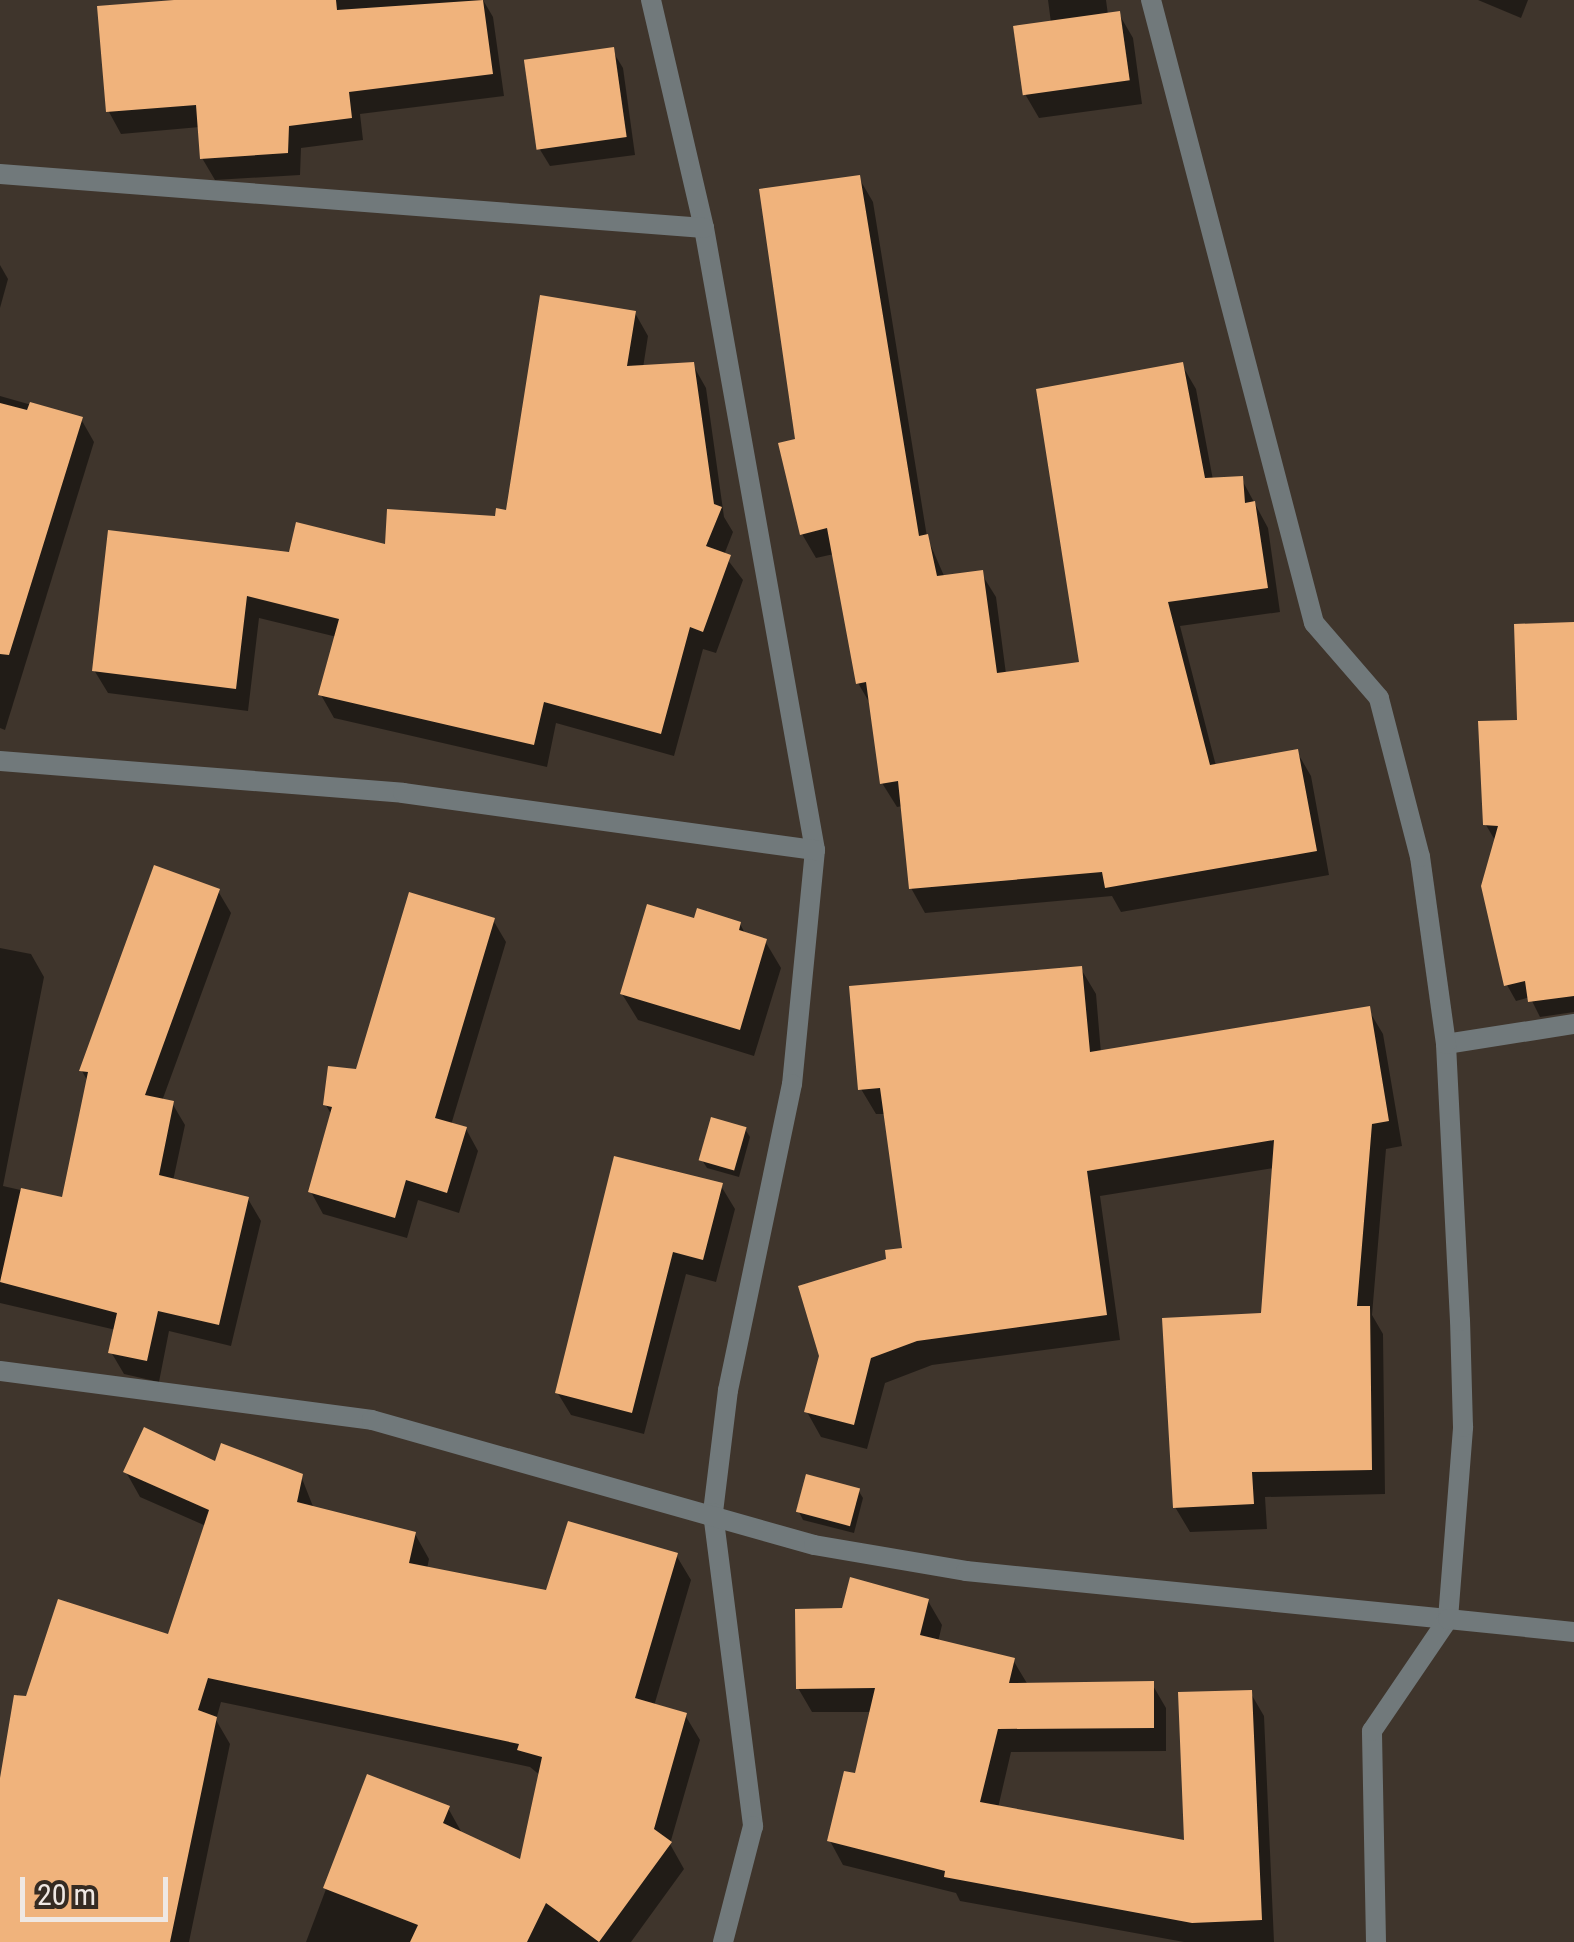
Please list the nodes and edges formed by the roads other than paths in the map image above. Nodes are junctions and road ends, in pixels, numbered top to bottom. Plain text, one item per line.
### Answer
1 (651, 0) edge
2 (1151, 0) edge
3 (0, 174) edge
4 (704, 228) junction
5 (0, 761) edge
6 (815, 850) junction
7 (1574, 1024) edge
8 (1446, 1044) junction
9 (0, 1371) edge
10 (713, 1513) junction
11 (1448, 1620) junction
12 (1574, 1632) edge
13 (723, 1942) edge
14 (1376, 1942) edge

1 - 4 street
2 - 8 street
3 - 4 street
4 - 6 street
5 - 6 street
6 - 10 street
7 - 8 street
8 - 11 street
9 - 10 street
10 - 11 street
10 - 13 street
11 - 12 street
11 - 14 street

